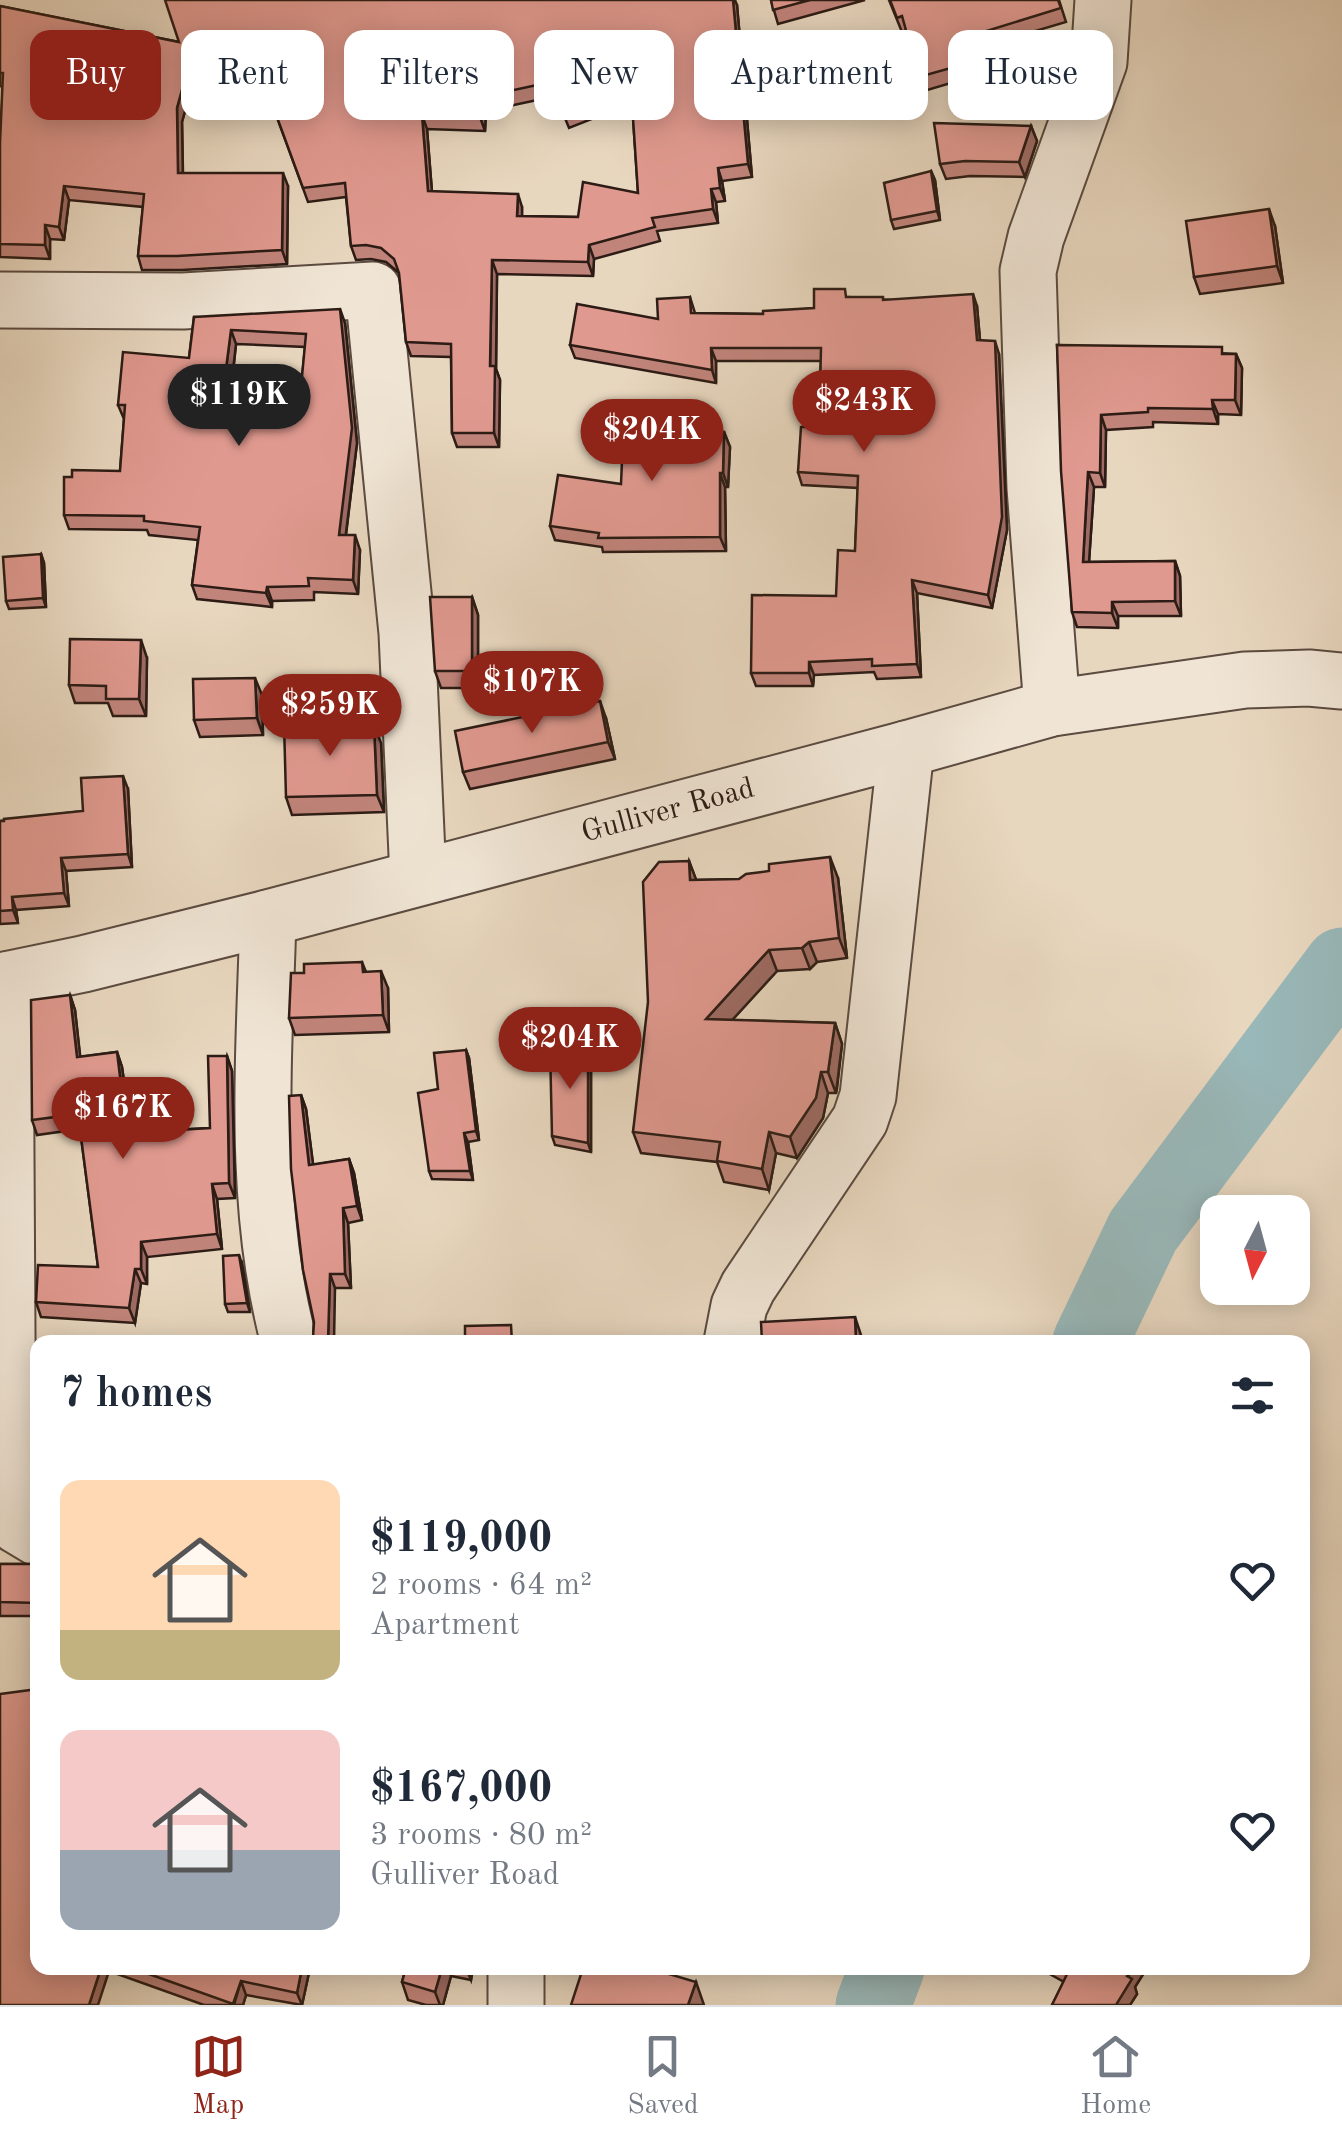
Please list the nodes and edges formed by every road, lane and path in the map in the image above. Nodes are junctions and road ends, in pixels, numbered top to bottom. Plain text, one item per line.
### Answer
1 (1102, 0) edge
2 (0, 300) edge
3 (1342, 682) edge
4 (1052, 708) junction
5 (906, 749) junction
6 (418, 877) junction
7 (268, 918) junction
8 (3, 981) edge
9 (288, 1335) edge
10 (733, 1335) edge
11 (30, 1533) edge
12 (516, 1975) edge
13 (516, 2005) edge

1 - 4 street
2 - 6 street
3 - 4 street, Gulliver Road
4 - 5 street, Gulliver Road
5 - 6 street, Gulliver Road
5 - 10 street
6 - 7 street, Gulliver Road
7 - 8 street, Gulliver Road
7 - 9 street
8 - 11 street
12 - 13 street

